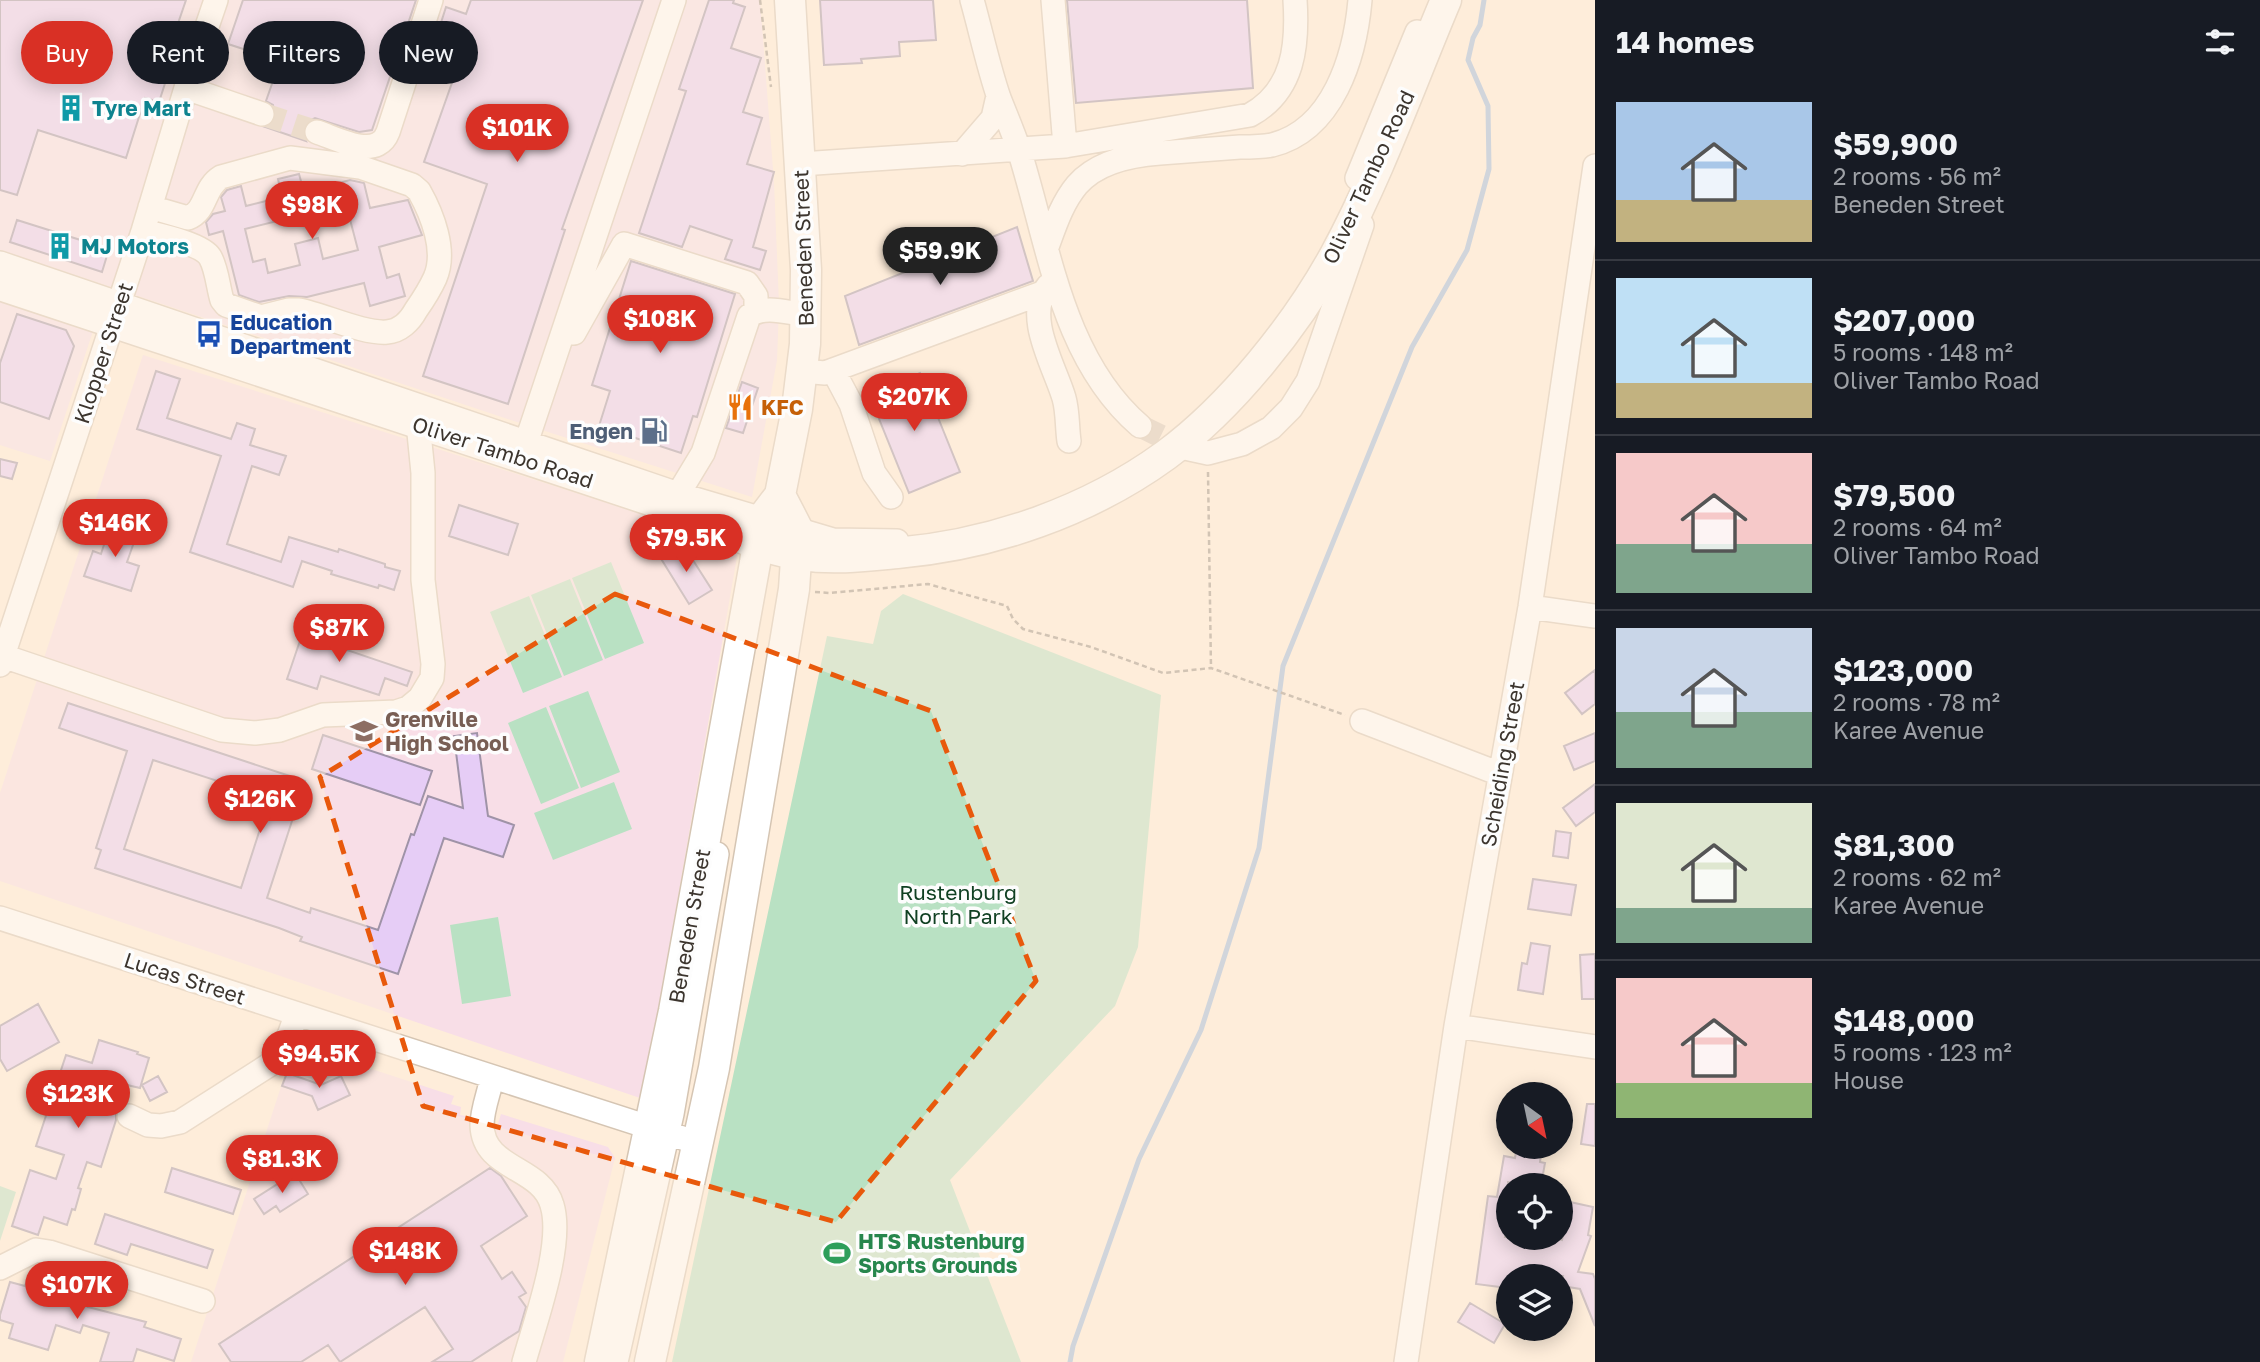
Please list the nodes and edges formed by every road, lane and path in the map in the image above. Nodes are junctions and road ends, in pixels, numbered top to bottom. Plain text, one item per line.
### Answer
1 (216, 0) edge
2 (431, 0) edge
3 (674, 0) edge
4 (790, 0) edge
5 (972, 0) edge
6 (1053, 0) edge
7 (1294, 0) edge
8 (1360, 0) edge
9 (1441, 1) edge
10 (1418, 67) junction
11 (186, 89) junction
12 (998, 96) junction
13 (262, 114) tunnel mouth
14 (317, 132) tunnel mouth
15 (1065, 146) junction
16 (1019, 151) junction
17 (962, 154) junction
18 (800, 164) junction
19 (1595, 173) edge
20 (150, 207) junction
21 (143, 230) junction
22 (1047, 247) junction
23 (0, 263) edge
24 (0, 285) edge
25 (1049, 286) junction
26 (756, 311) junction
27 (116, 312) junction
28 (807, 315) junction
29 (833, 370) junction
30 (802, 371) junction
31 (548, 378) junction
32 (418, 423) junction
33 (1140, 426) tunnel mouth
34 (1069, 442) dead end
35 (523, 450) junction
36 (1196, 451) joint
37 (891, 497) dead end
38 (674, 501) junction
39 (776, 530) junction
40 (794, 589) junction
41 (1530, 607) junction
42 (1595, 616) edge
43 (2, 654) edge
44 (1211, 668) junction
45 (1362, 721) joint
46 (1500, 774) junction
47 (0, 918) edge
48 (296, 1014) junction
49 (1456, 1026) junction
50 (1595, 1048) edge
51 (492, 1078) junction
52 (129, 1115) dead end
53 (658, 1131) junction
54 (698, 1143) junction
55 (0, 1268) edge
56 (203, 1301) dead end
57 (524, 1362) edge
58 (600, 1362) edge
59 (617, 1362) edge
60 (650, 1362) edge
61 (1406, 1362) edge

1 - 11 street, Klopper Street
2 - 14 street
3 - 31 street
4 - 18 main road, Beneden Street
5 - 12 street
6 - 15 street
7 - 15 street
8 - 22 street
9 - 10 main road, Oliver Tambo Road
9 - 39 street
10 - 36 street
10 - 39 main road, Oliver Tambo Road
11 - 13 street
11 - 20 street, Klopper Street
12 - 16 street
12 - 17 street
15 - 16 street
16 - 17 street
16 - 22 street
17 - 18 street
18 - 28 main road, Beneden Street
19 - 41 street, Scheiding Street
20 - 21 street, Klopper Street
20 - 21 street
21 - 27 street, Klopper Street
22 - 25 street
23 - 27 street
24 - 27 main road, Oliver Tambo Road
25 - 29 street
25 - 33 street
25 - 34 street
26 - 28 street
26 - 31 street
26 - 38 street
27 - 32 main road, Oliver Tambo Road
27 - 35 street
27 - 43 street, Klopper Street
28 - 30 main road, Beneden Street
29 - 30 street
29 - 37 street
30 - 39 main road, Beneden Street
31 - 35 street
32 - 35 main road, Oliver Tambo Road
32 - 43 street
35 - 38 main road, Oliver Tambo Road
36 - 44 path
38 - 39 main road, Oliver Tambo Road
39 - 40 main road, Beneden Street
39 - 53 main road, Beneden Street
40 - 44 path
40 - 54 main road, Beneden Street
41 - 42 street
41 - 46 street, Scheiding Street
44 - 45 path
45 - 46 street
46 - 49 street, Scheiding Street
47 - 48 street, Lucas Street
48 - 51 street, Lucas Street
48 - 52 street
49 - 50 street
49 - 61 street, Scheiding Street
51 - 53 street, Lucas Street
51 - 57 street
53 - 54 street, Lucas Street
53 - 58 main road, Beneden Street
53 - 59 street
54 - 60 main road, Beneden Street
55 - 56 street

